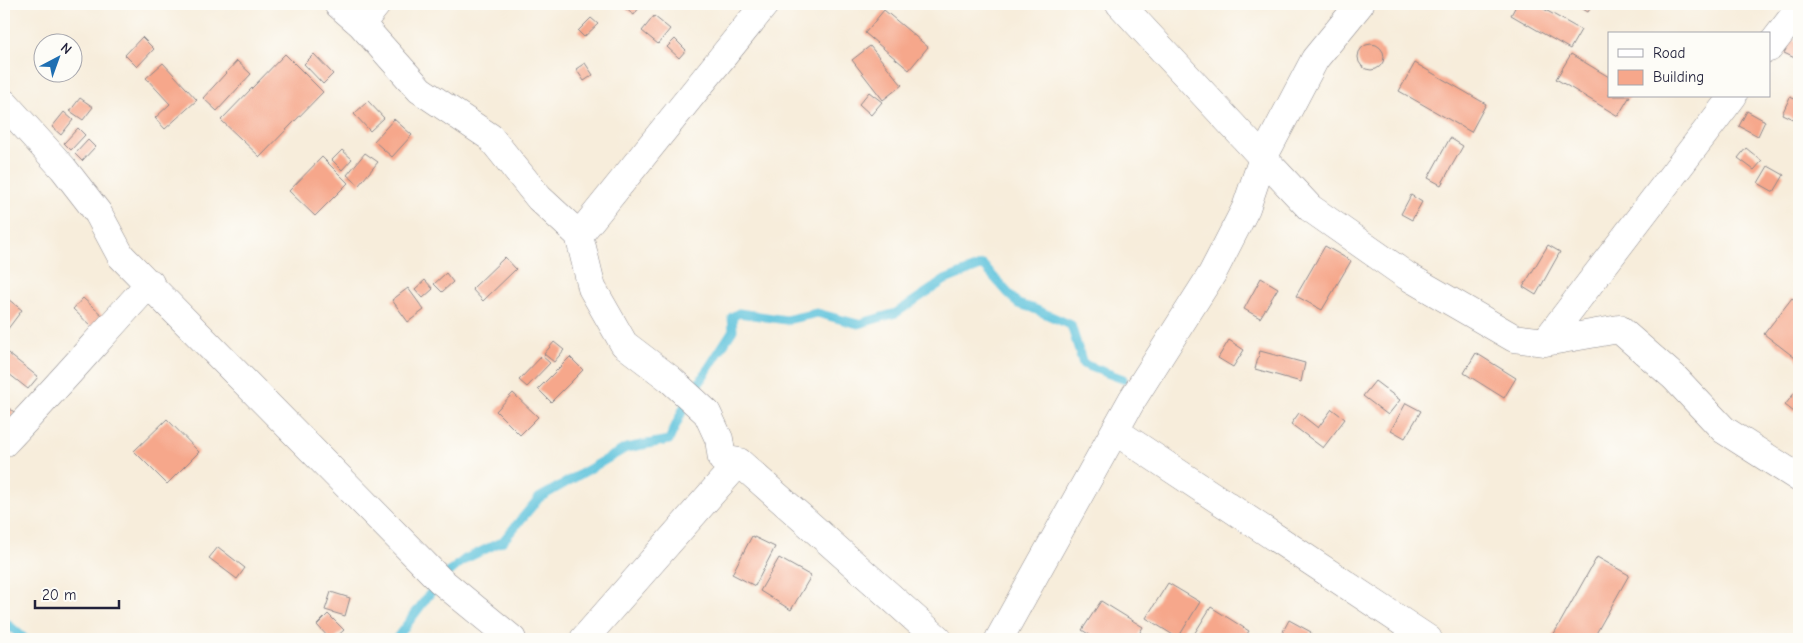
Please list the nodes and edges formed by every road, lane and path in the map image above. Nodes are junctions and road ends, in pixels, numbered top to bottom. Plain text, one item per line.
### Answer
1 (338, 4) edge
2 (765, 4) edge
3 (1120, 4) edge
4 (1360, 4) edge
5 (1799, 9) edge
6 (369, 14) edge
7 (1770, 47) edge
8 (1731, 98) edge
9 (4, 103) edge
10 (1263, 158) junction
11 (579, 235) junction
12 (150, 283) junction
13 (1545, 342) junction
14 (1115, 431) junction
15 (4, 443) edge
16 (739, 462) junction
17 (1799, 478) edge
18 (512, 639) edge
19 (584, 639) edge
20 (938, 639) edge
21 (999, 639) edge
22 (1428, 639) edge

1 - 6 street
2 - 11 street
3 - 10 street
4 - 10 street
5 - 7 street
6 - 11 street
8 - 13 street
9 - 12 street
10 - 13 street
10 - 14 street
11 - 16 street
12 - 15 street
12 - 18 street
13 - 17 street
14 - 21 street
14 - 22 street
16 - 19 street
16 - 20 street

